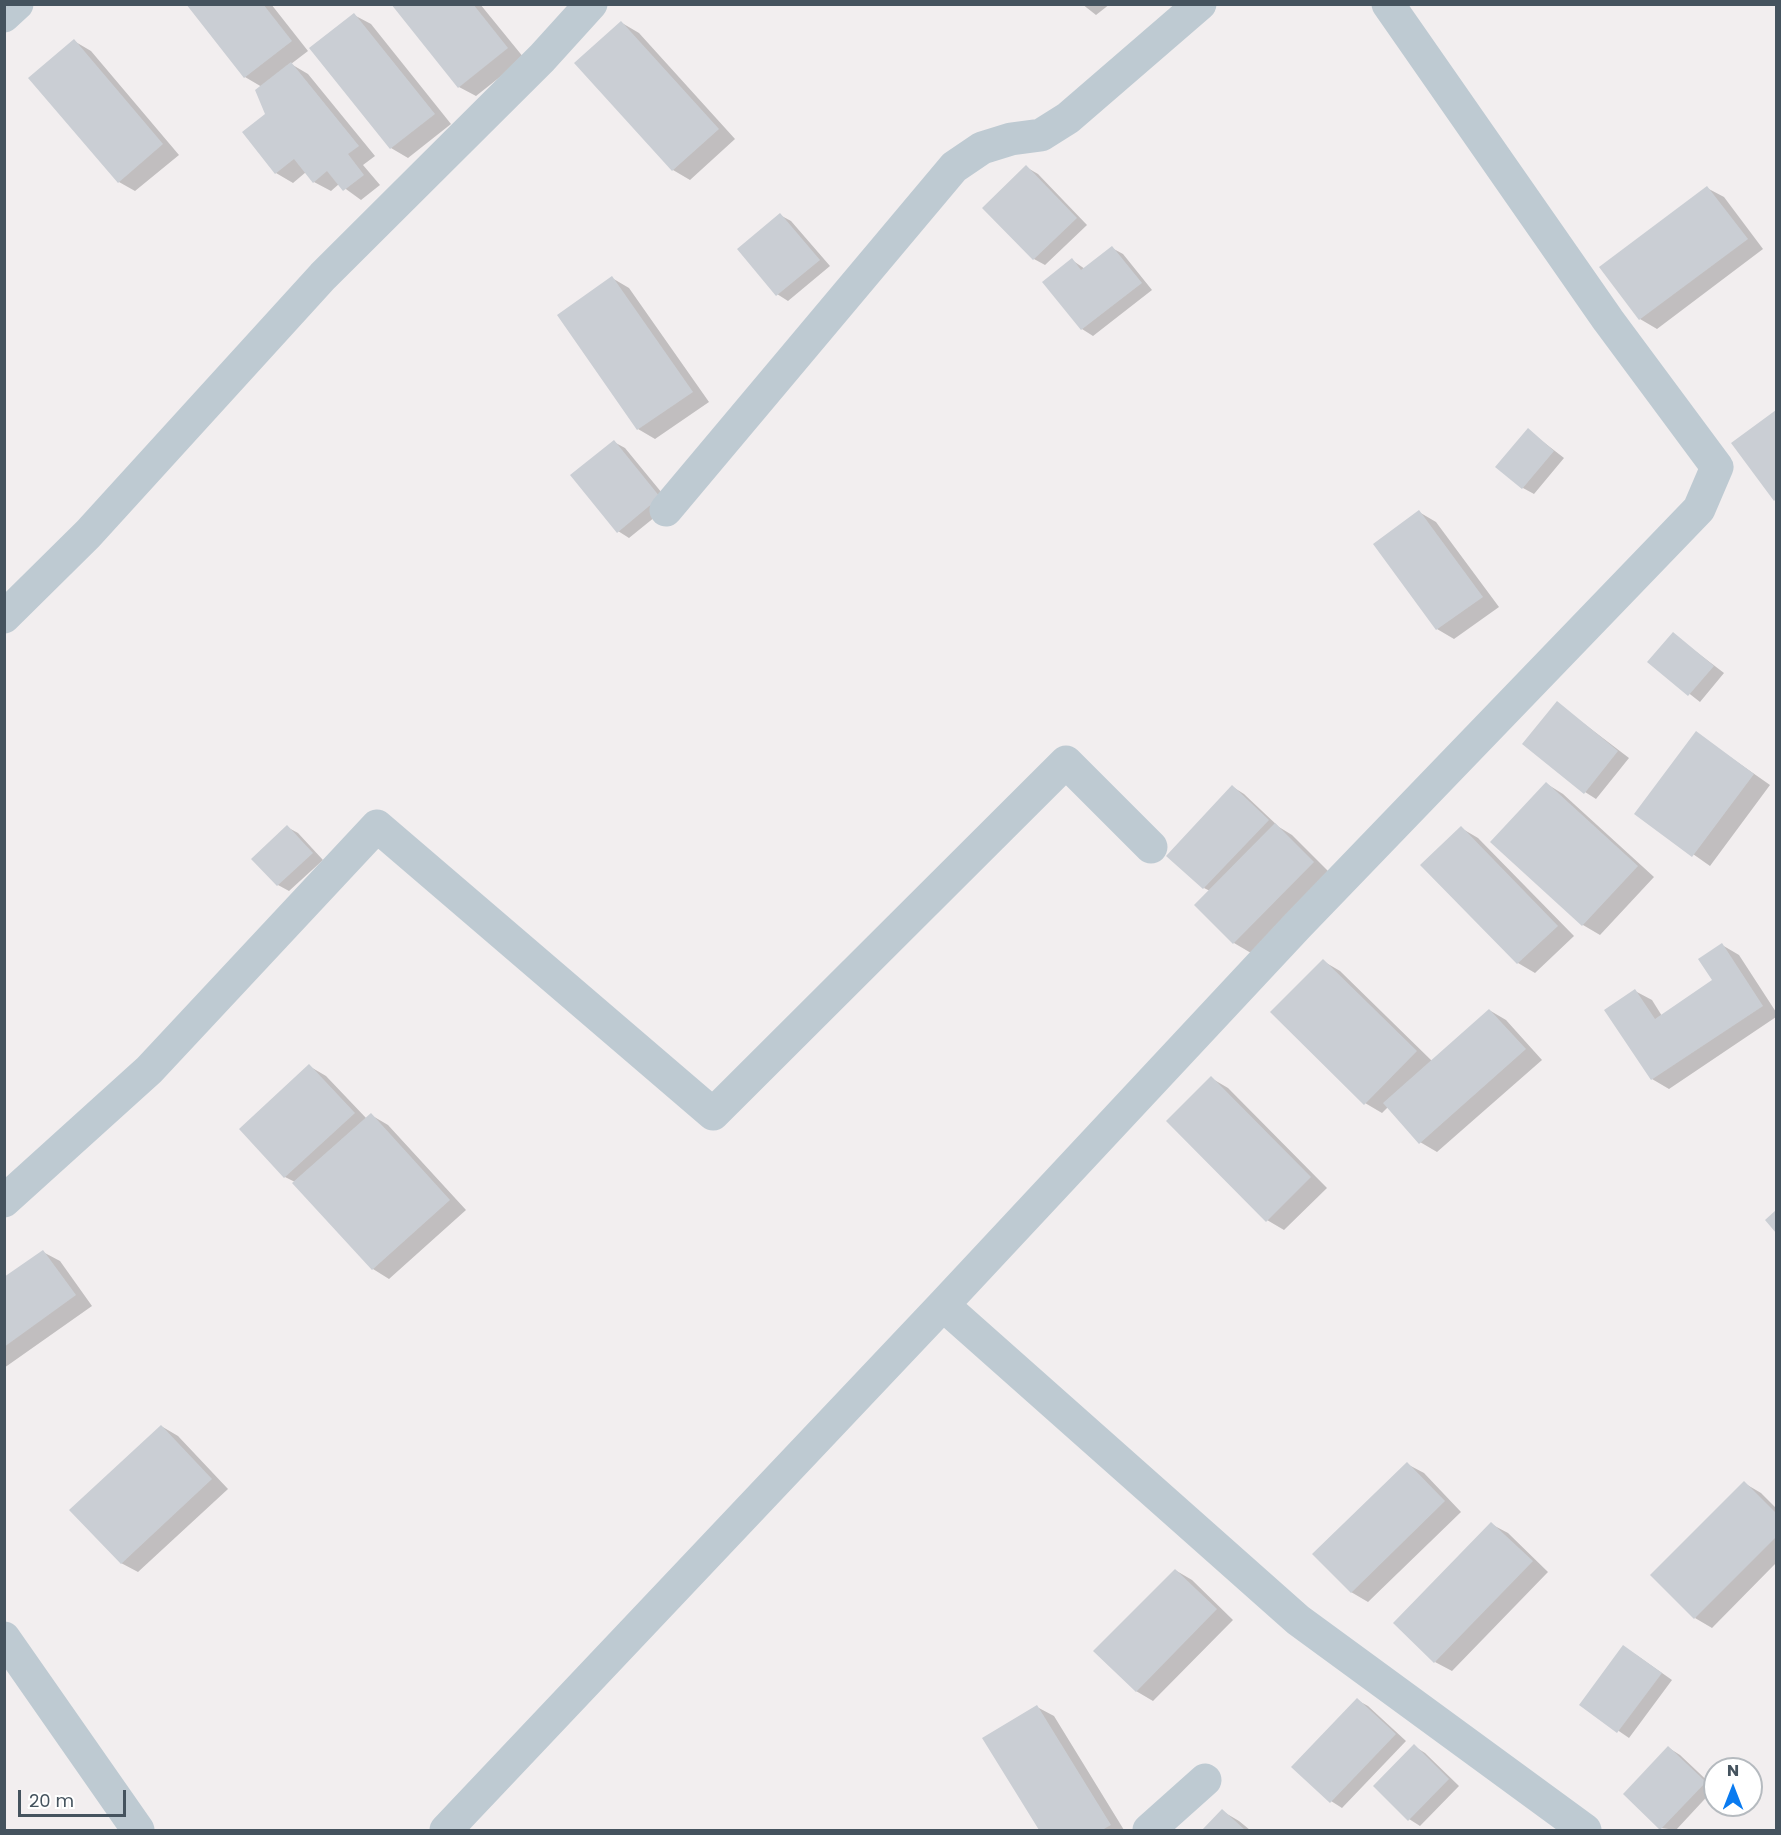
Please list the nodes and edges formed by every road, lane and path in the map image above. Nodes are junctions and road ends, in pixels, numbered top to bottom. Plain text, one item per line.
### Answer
1 (17, 4) edge
2 (591, 4) edge
3 (1200, 4) edge
4 (1388, 4) edge
5 (4, 16) edge
6 (666, 510) dead end
7 (4, 617) edge
8 (1151, 847) dead end
9 (4, 1201) edge
10 (943, 1305) junction
11 (4, 1638) edge
12 (1205, 1780) dead end
13 (138, 1830) edge
14 (446, 1830) edge
15 (1149, 1830) edge
16 (1585, 1830) edge

1 - 5 street
2 - 7 street
3 - 6 street
4 - 10 street
8 - 9 street
10 - 14 street
10 - 16 street
11 - 13 street
12 - 15 street

